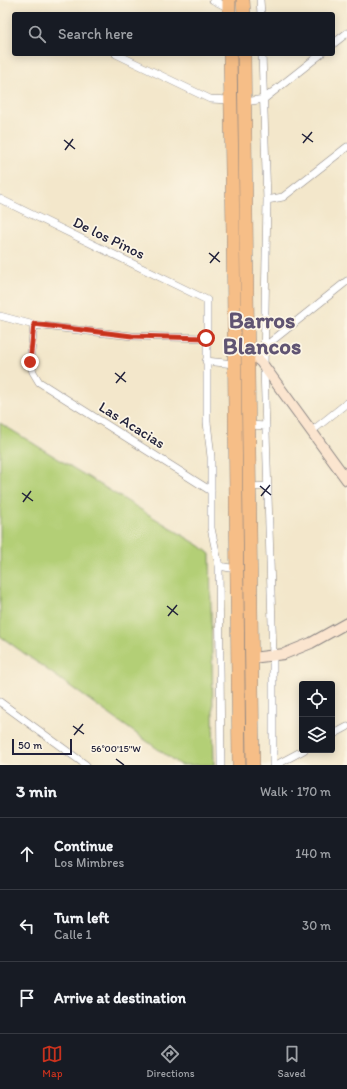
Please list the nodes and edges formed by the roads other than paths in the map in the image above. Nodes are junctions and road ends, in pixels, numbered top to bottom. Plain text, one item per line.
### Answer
1 (214, 0) edge
2 (243, 0) edge
3 (260, 0) edge
4 (229, 7) edge
5 (244, 12) edge
6 (261, 12) edge
7 (347, 33) edge
8 (335, 42) edge
9 (120, 56) edge
10 (230, 56) edge
11 (244, 56) edge
12 (262, 56) edge
13 (318, 56) edge
14 (264, 99) junction
15 (230, 100) junction
16 (245, 102) junction
17 (347, 147) edge
18 (0, 199) edge
19 (267, 200) junction
20 (347, 281) edge
21 (0, 316) edge
22 (34, 324) junction
23 (206, 338) junction
24 (265, 346) junction
25 (234, 349) junction
26 (250, 353) junction
27 (206, 361) junction
28 (234, 364) junction
29 (264, 367) junction
30 (347, 404) edge
31 (249, 425) junction
32 (266, 426) junction
33 (312, 431) junction
34 (347, 480) edge
35 (268, 486) junction
36 (250, 487) junction
37 (211, 491) junction
38 (219, 566) junction
39 (236, 569) junction
40 (347, 623) edge
41 (273, 656) junction
42 (252, 658) junction
43 (0, 702) edge
44 (347, 727) edge
45 (335, 733) edge
46 (299, 753) edge
47 (86, 765) edge
48 (221, 765) edge
49 (239, 765) edge
50 (253, 765) edge
51 (275, 765) edge

1 - 4 street
2 - 5 highway
3 - 6 street
7 - 8 street
9 - 15 street
10 - 15 highway
11 - 16 highway
12 - 14 street
13 - 14 street
14 - 16 street
14 - 19 street
15 - 25 highway
16 - 26 highway
17 - 19 street
18 - 23 street, De los Pinos
19 - 24 street
20 - 24 street
21 - 22 street
22 - 23 street
22 - 37 street, Las Acacias
23 - 27 street
24 - 26 street
24 - 29 street
25 - 26 street
25 - 28 highway
26 - 29 street
26 - 31 highway
27 - 28 street
27 - 37 street
28 - 39 highway
29 - 32 street
29 - 33 street
30 - 33 street
31 - 32 street
31 - 36 highway
32 - 35 street
33 - 34 street
35 - 36 street
35 - 41 street
36 - 42 highway
37 - 38 street
38 - 39 street
38 - 48 street
39 - 49 highway
40 - 41 street
41 - 42 street
41 - 51 street
42 - 50 highway
43 - 47 street
44 - 45 street
46 - 51 street

